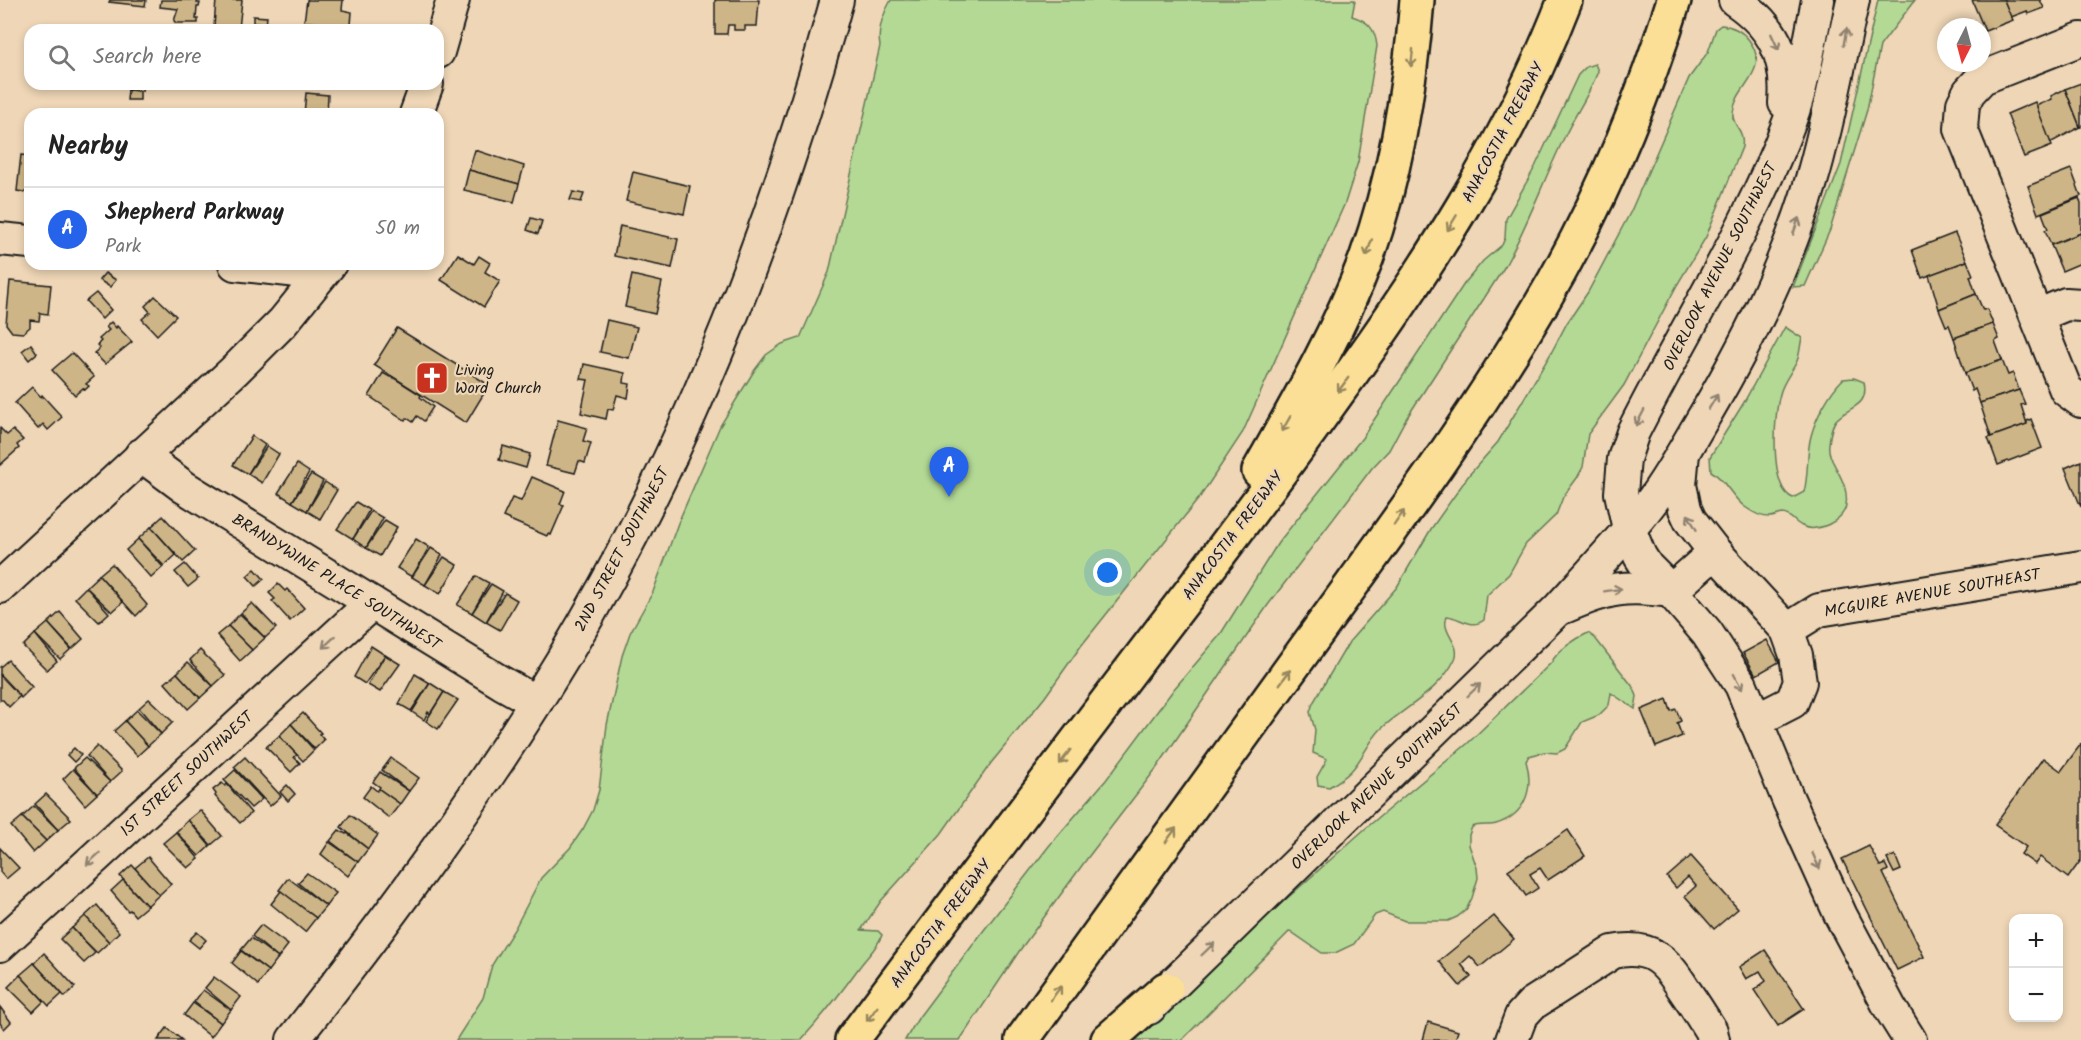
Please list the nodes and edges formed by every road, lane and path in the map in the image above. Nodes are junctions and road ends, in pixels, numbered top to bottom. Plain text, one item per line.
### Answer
1 (453, 0) edge
2 (837, 0) edge
3 (1417, 0) edge
4 (1674, 0) edge
5 (1735, 0) edge
6 (1818, 0) edge
7 (1853, 0) edge
8 (1560, 11) edge
9 (444, 31) edge
10 (2081, 39) edge
11 (425, 90) edge
12 (418, 108) edge
13 (1781, 141) junction
14 (0, 239) edge
15 (24, 241) edge
16 (289, 270) edge
17 (325, 270) edge
18 (2081, 305) edge
19 (2037, 316) junction
20 (2081, 401) edge
21 (1683, 452) junction
22 (141, 455) junction
23 (1629, 529) junction
24 (1715, 552) junction
25 (2081, 567) edge
26 (0, 587) edge
27 (1671, 591) junction
28 (372, 603) junction
29 (1558, 609) junction
30 (1787, 630) junction
31 (536, 702) junction
32 (1100, 711) junction
33 (1755, 721) junction
34 (0, 945) edge
35 (1166, 989) junction
36 (292, 1040) edge
37 (852, 1040) edge
38 (1022, 1040) edge
39 (1108, 1040) edge
40 (1120, 1040) edge
41 (1512, 1040) edge
42 (1713, 1040) edge
43 (1910, 1040) edge

1 - 9 street
2 - 31 street, 2ND STREET SOUTHWEST
3 -> 32 highway
38 -> 4 highway
5 -> 13 street
6 - 13 street, OVERLOOK AVENUE SOUTHWEST
21 -> 7 street, OVERLOOK AVENUE SOUTHWEST
8 -> 32 highway, ANACOSTIA FREEWAY
10 - 19 street
11 - 12 street
13 -> 23 street, OVERLOOK AVENUE SOUTHWEST
14 - 15 street
16 - 17 street
17 - 22 street
18 - 19 street
19 - 20 street
21 - 23 street, OVERLOOK AVENUE SOUTHWEST
24 -> 21 street
22 - 26 street
22 - 28 street, BRANDYWINE PLACE SOUTHWEST
23 - 27 street
23 - 29 street, OVERLOOK AVENUE SOUTHWEST
24 - 27 street
24 - 30 street
25 - 30 street, MCGUIRE AVENUE SOUTHEAST
29 -> 27 street
27 -> 33 street
28 - 31 street, BRANDYWINE PLACE SOUTHWEST
28 -> 34 street, 1ST STREET SOUTHWEST
35 -> 29 street, OVERLOOK AVENUE SOUTHWEST
30 - 33 street
31 - 36 street, 2ND STREET SOUTHWEST
32 -> 37 highway, ANACOSTIA FREEWAY
33 -> 43 street
35 - 39 highway
35 - 40 street, OVERLOOK AVENUE SOUTHWEST
41 - 42 street

